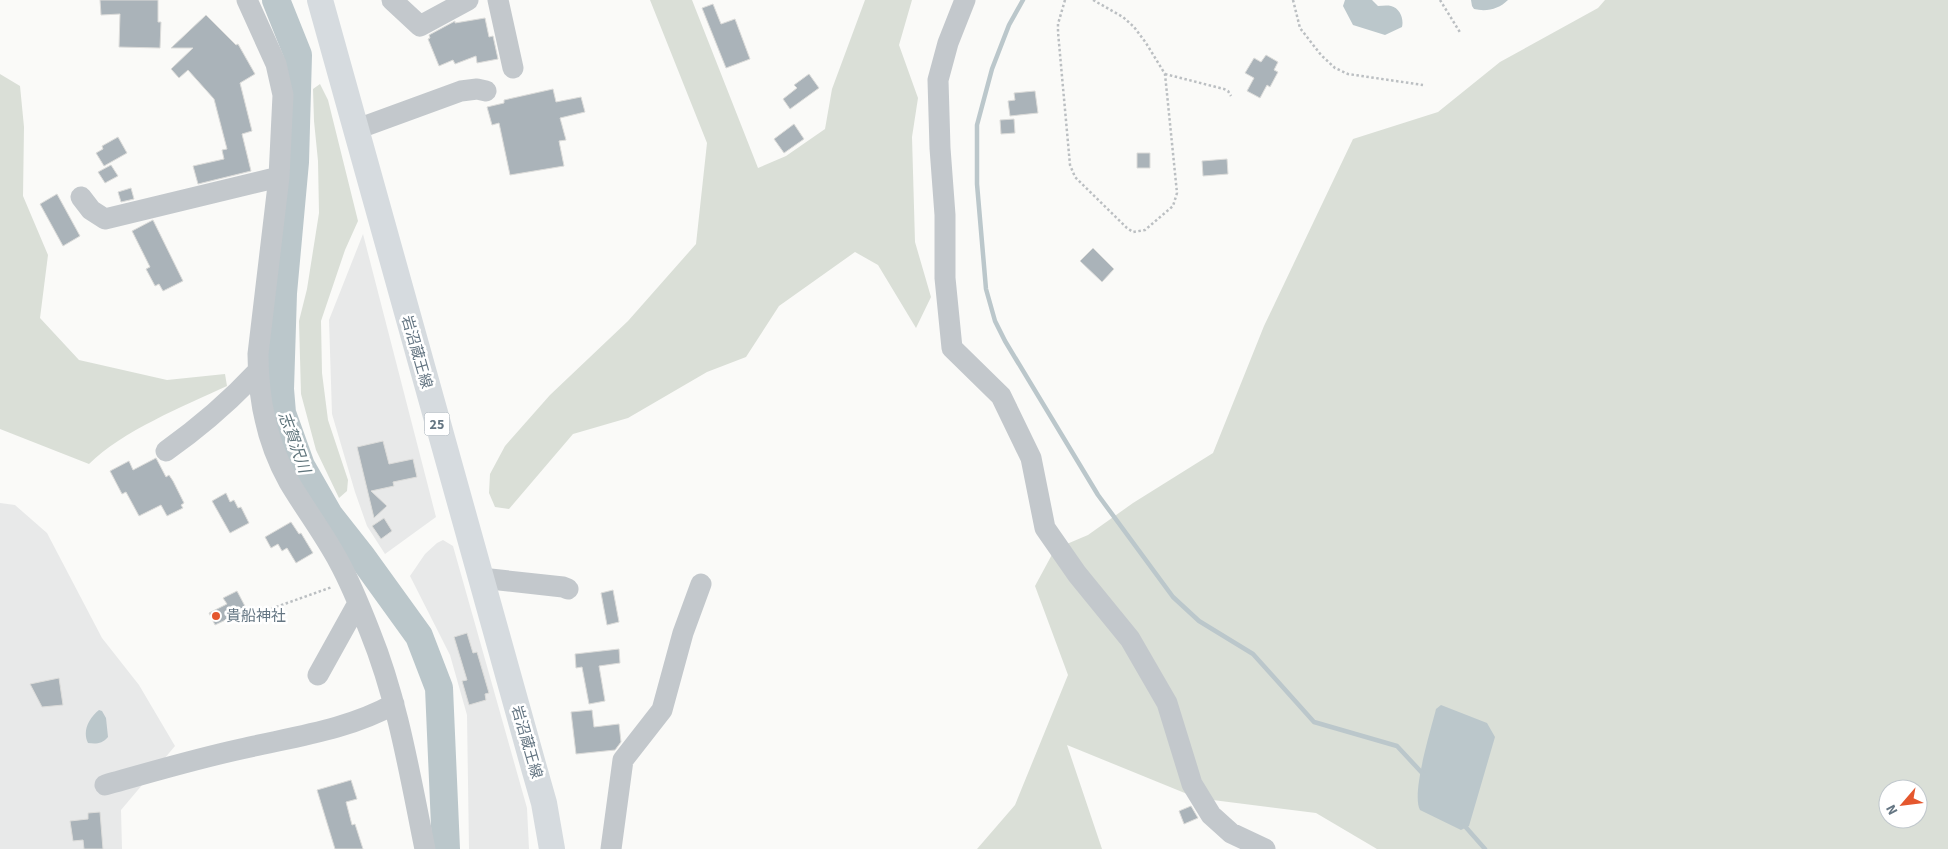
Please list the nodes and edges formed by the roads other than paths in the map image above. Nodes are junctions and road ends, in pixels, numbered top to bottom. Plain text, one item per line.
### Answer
1 (247, 0) edge
2 (320, 0) edge
3 (392, 0) edge
4 (468, 0) edge
5 (498, 0) edge
6 (965, 0) edge
7 (513, 68) dead end
8 (486, 91) dead end
9 (354, 128) junction
10 (279, 177) junction
11 (81, 197) dead end
12 (258, 371) junction
13 (166, 451) dead end
14 (481, 578) junction
15 (701, 584) dead end
16 (568, 589) dead end
17 (358, 604) junction
18 (318, 675) dead end
19 (394, 704) junction
20 (105, 785) dead end
21 (425, 849) edge
22 (552, 849) edge
23 (611, 849) edge
24 (1265, 849) edge

1 - 10 street
2 - 9 main road, 岩沼蔵王線 / 25
3 - 4 street
5 - 7 street
6 - 24 street
8 - 9 street
9 - 14 main road, 岩沼蔵王線 / 25
10 - 11 street
10 - 12 street
12 - 13 street
12 - 17 street
14 - 16 street
14 - 22 main road, 岩沼蔵王線 / 25
15 - 23 street
17 - 18 street
17 - 19 street
19 - 20 street
19 - 21 street

